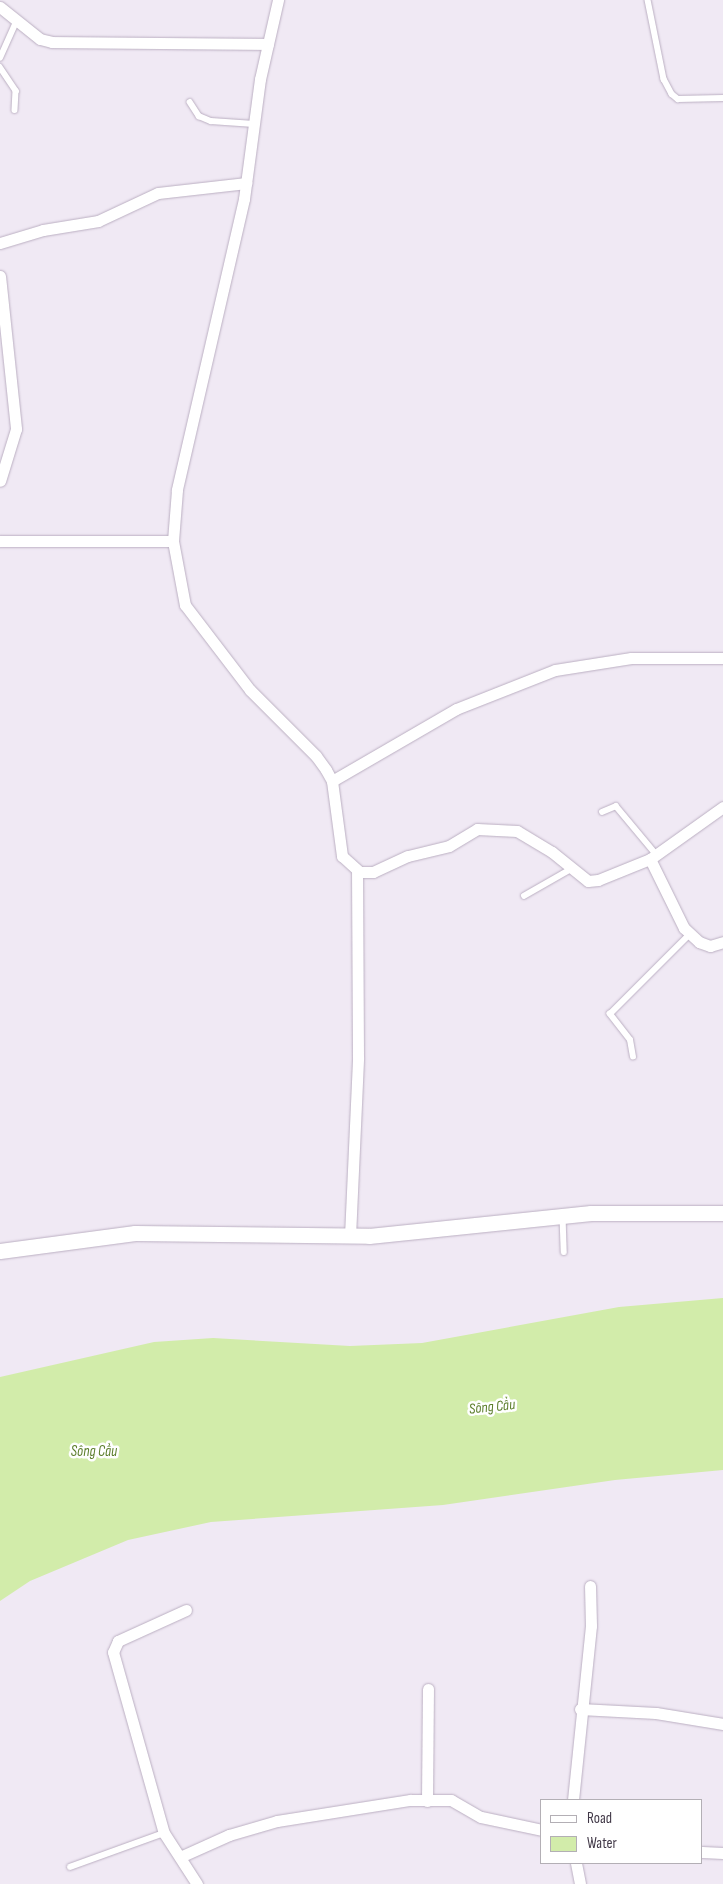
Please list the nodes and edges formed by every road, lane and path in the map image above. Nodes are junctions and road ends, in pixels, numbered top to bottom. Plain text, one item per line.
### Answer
1 (278, 0) edge
2 (648, 0) edge
3 (0, 7) edge
4 (17, 20) junction
5 (268, 44) junction
6 (0, 58) edge
7 (0, 67) edge
8 (723, 98) edge
9 (190, 102) dead end
10 (14, 110) dead end
11 (254, 124) junction
12 (246, 183) junction
13 (0, 243) edge
14 (0, 276) edge
15 (0, 481) edge
16 (0, 541) edge
17 (173, 541) junction
18 (723, 658) edge
19 (329, 776) junction
20 (723, 807) edge
21 (602, 812) dead end
22 (653, 857) junction
23 (570, 868) junction
24 (357, 871) junction
25 (524, 896) dead end
26 (690, 934) junction
27 (723, 942) edge
28 (633, 1057) dead end
29 (723, 1214) edge
30 (563, 1216) junction
31 (350, 1236) junction
32 (0, 1251) edge
33 (564, 1252) dead end
34 (590, 1586) dead end
35 (186, 1610) dead end
36 (428, 1690) dead end
37 (580, 1709) junction
38 (723, 1724) edge
39 (572, 1799) edge
40 (428, 1800) junction
41 (540, 1830) edge
42 (164, 1833) junction
43 (703, 1852) edge
44 (723, 1853) edge
45 (180, 1857) junction
46 (576, 1864) edge
47 (70, 1867) dead end
48 (197, 1884) edge
49 (580, 1884) edge

1 - 5 street
2 - 8 lane
3 - 4 street
4 - 5 street
4 - 6 lane
5 - 11 street
7 - 10 lane
9 - 11 lane
11 - 12 street
12 - 13 street
12 - 17 street
14 - 15 street
16 - 17 street
17 - 19 street
18 - 19 street
19 - 24 street
20 - 22 street
21 - 22 lane
22 - 23 street
22 - 26 street
23 - 24 street
23 - 25 lane
24 - 31 street
26 - 27 street
26 - 28 lane
29 - 30 street
30 - 31 street
30 - 33 lane
31 - 32 street
34 - 37 street
35 - 42 street
36 - 40 street
37 - 38 street
37 - 39 street
40 - 41 street
40 - 45 street
42 - 45 street
42 - 47 lane
43 - 44 street
45 - 48 street
46 - 49 street

